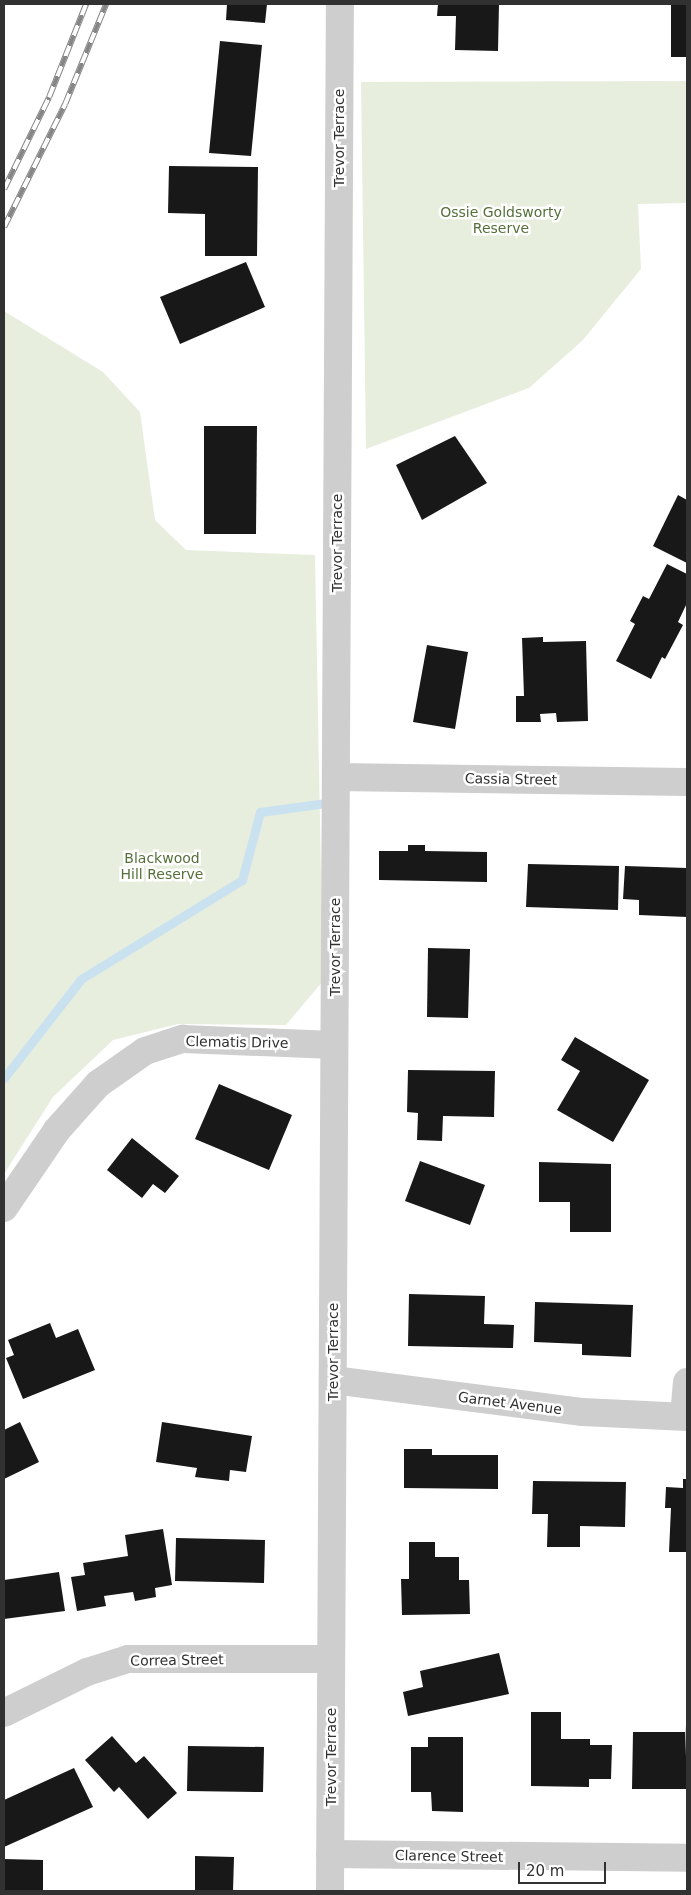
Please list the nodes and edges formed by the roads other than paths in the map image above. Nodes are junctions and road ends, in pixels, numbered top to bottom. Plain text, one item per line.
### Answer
1 (340, 4) edge
2 (336, 777) junction
3 (686, 779) edge
4 (334, 1046) junction
5 (4, 1208) edge
6 (333, 1380) junction
7 (687, 1382) edge
8 (686, 1416) edge
9 (331, 1659) junction
10 (4, 1713) edge
11 (330, 1854) junction
12 (687, 1858) edge
13 (330, 1891) edge

1 - 2 street, Trevor Terrace
2 - 3 street, Cassia Street
2 - 4 street, Trevor Terrace
4 - 5 street, Clematis Drive
4 - 6 street, Trevor Terrace
6 - 8 street, Garnet Avenue
6 - 9 street, Trevor Terrace
7 - 8 street
9 - 10 street, Correa Street
9 - 11 street, Trevor Terrace
11 - 12 street, Clarence Street
11 - 13 street, Trevor Terrace

